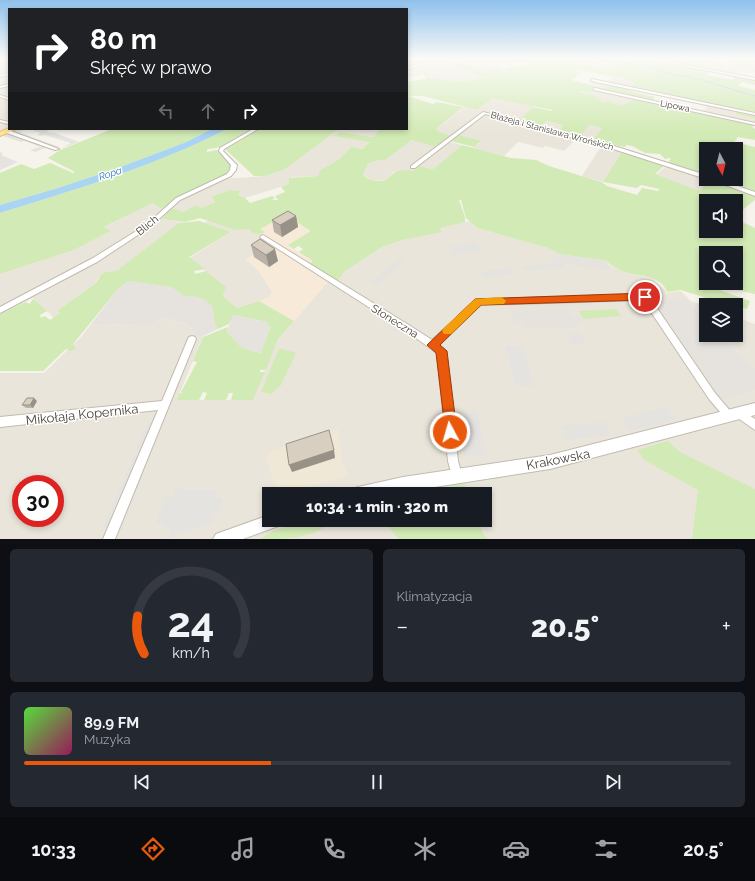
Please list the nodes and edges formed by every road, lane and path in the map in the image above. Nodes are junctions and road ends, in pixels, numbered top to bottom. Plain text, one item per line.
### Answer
1 (607, 83) edge
2 (595, 89) dead end
3 (755, 114) edge
4 (755, 124) edge
5 (254, 130) edge
6 (6, 131) edge
7 (57, 149) dead end
8 (413, 167) dead end
9 (699, 175) edge
10 (732, 186) edge
11 (755, 194) edge
12 (263, 237) dead end
13 (0, 310) edge
14 (192, 339) dead end
15 (432, 345) junction
16 (164, 405) junction
17 (755, 409) edge
18 (734, 414) junction
19 (0, 422) edge
20 (755, 425) edge
21 (457, 476) junction
22 (385, 487) edge
23 (262, 525) edge
24 (109, 539) edge
25 (221, 539) edge

1 - 3 street
2 - 4 street, Lipowa
5 - 13 street, Blich
6 - 7 street
8 - 9 street, Błażeja i Stanisława Wrońskich
10 - 11 street
12 - 15 street, Słoneczna
14 - 16 street
15 - 18 street
15 - 21 street, Słoneczna
16 - 19 street, Mikołaja Kopernika
16 - 24 street
17 - 18 street, Krakowska
18 - 20 street
18 - 21 street, Krakowska
21 - 22 street, Krakowska
23 - 25 street

